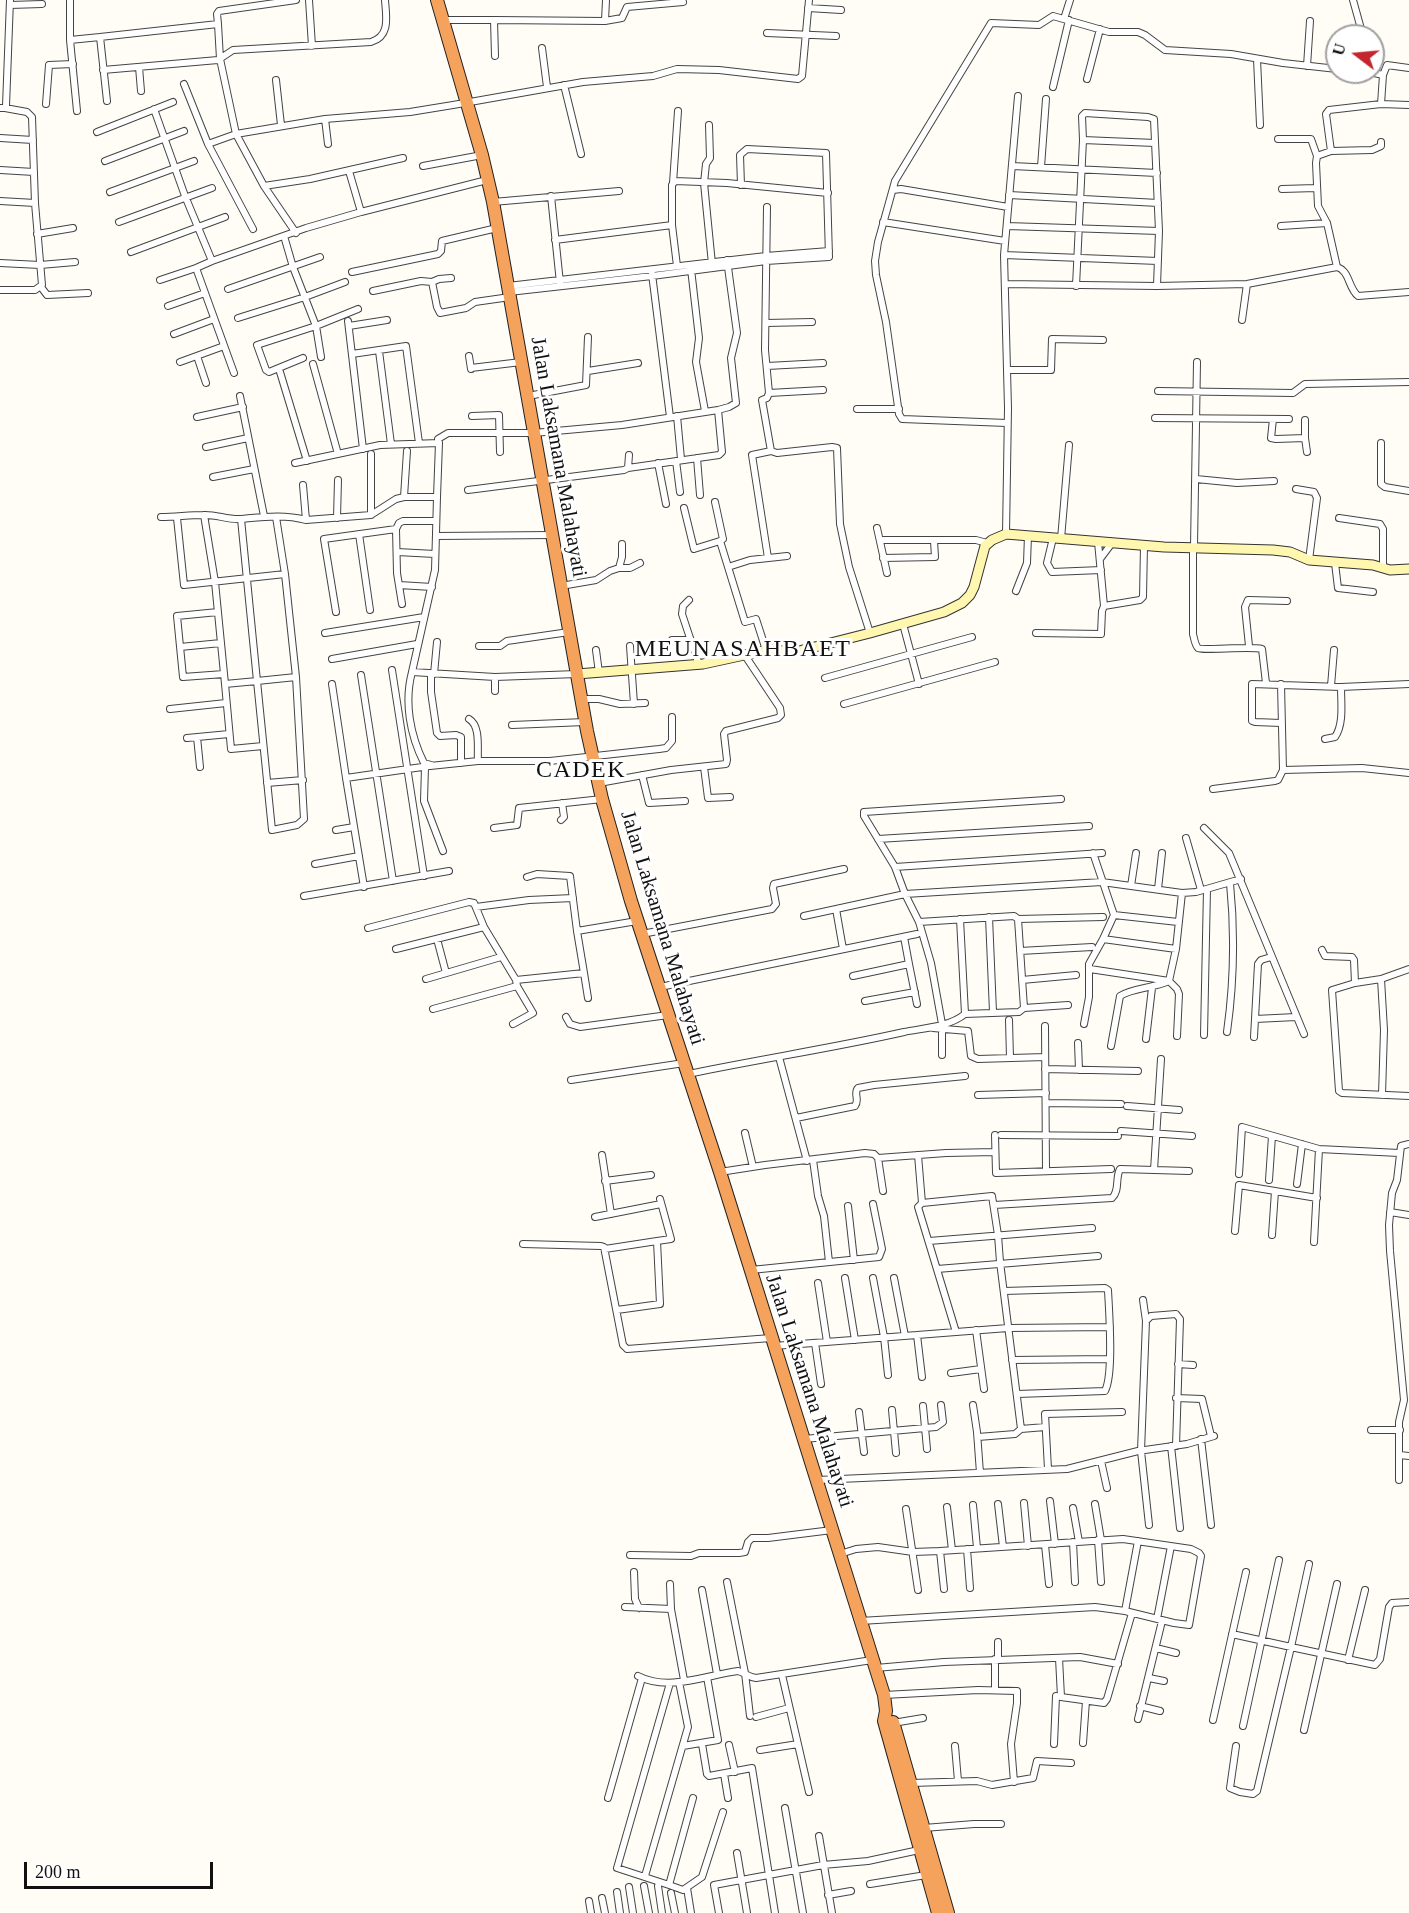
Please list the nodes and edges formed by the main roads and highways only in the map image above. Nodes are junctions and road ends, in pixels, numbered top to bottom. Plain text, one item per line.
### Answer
1 (437, 0) edge
2 (886, 1710) junction
3 (938, 1913) edge
4 (948, 1913) edge

1 - 2 highway, Jalan Laksamana Malahayati
2 - 3 highway, Jalan Laksamana Malahayati
2 - 4 highway, Jalan Laksamana Malahayati

